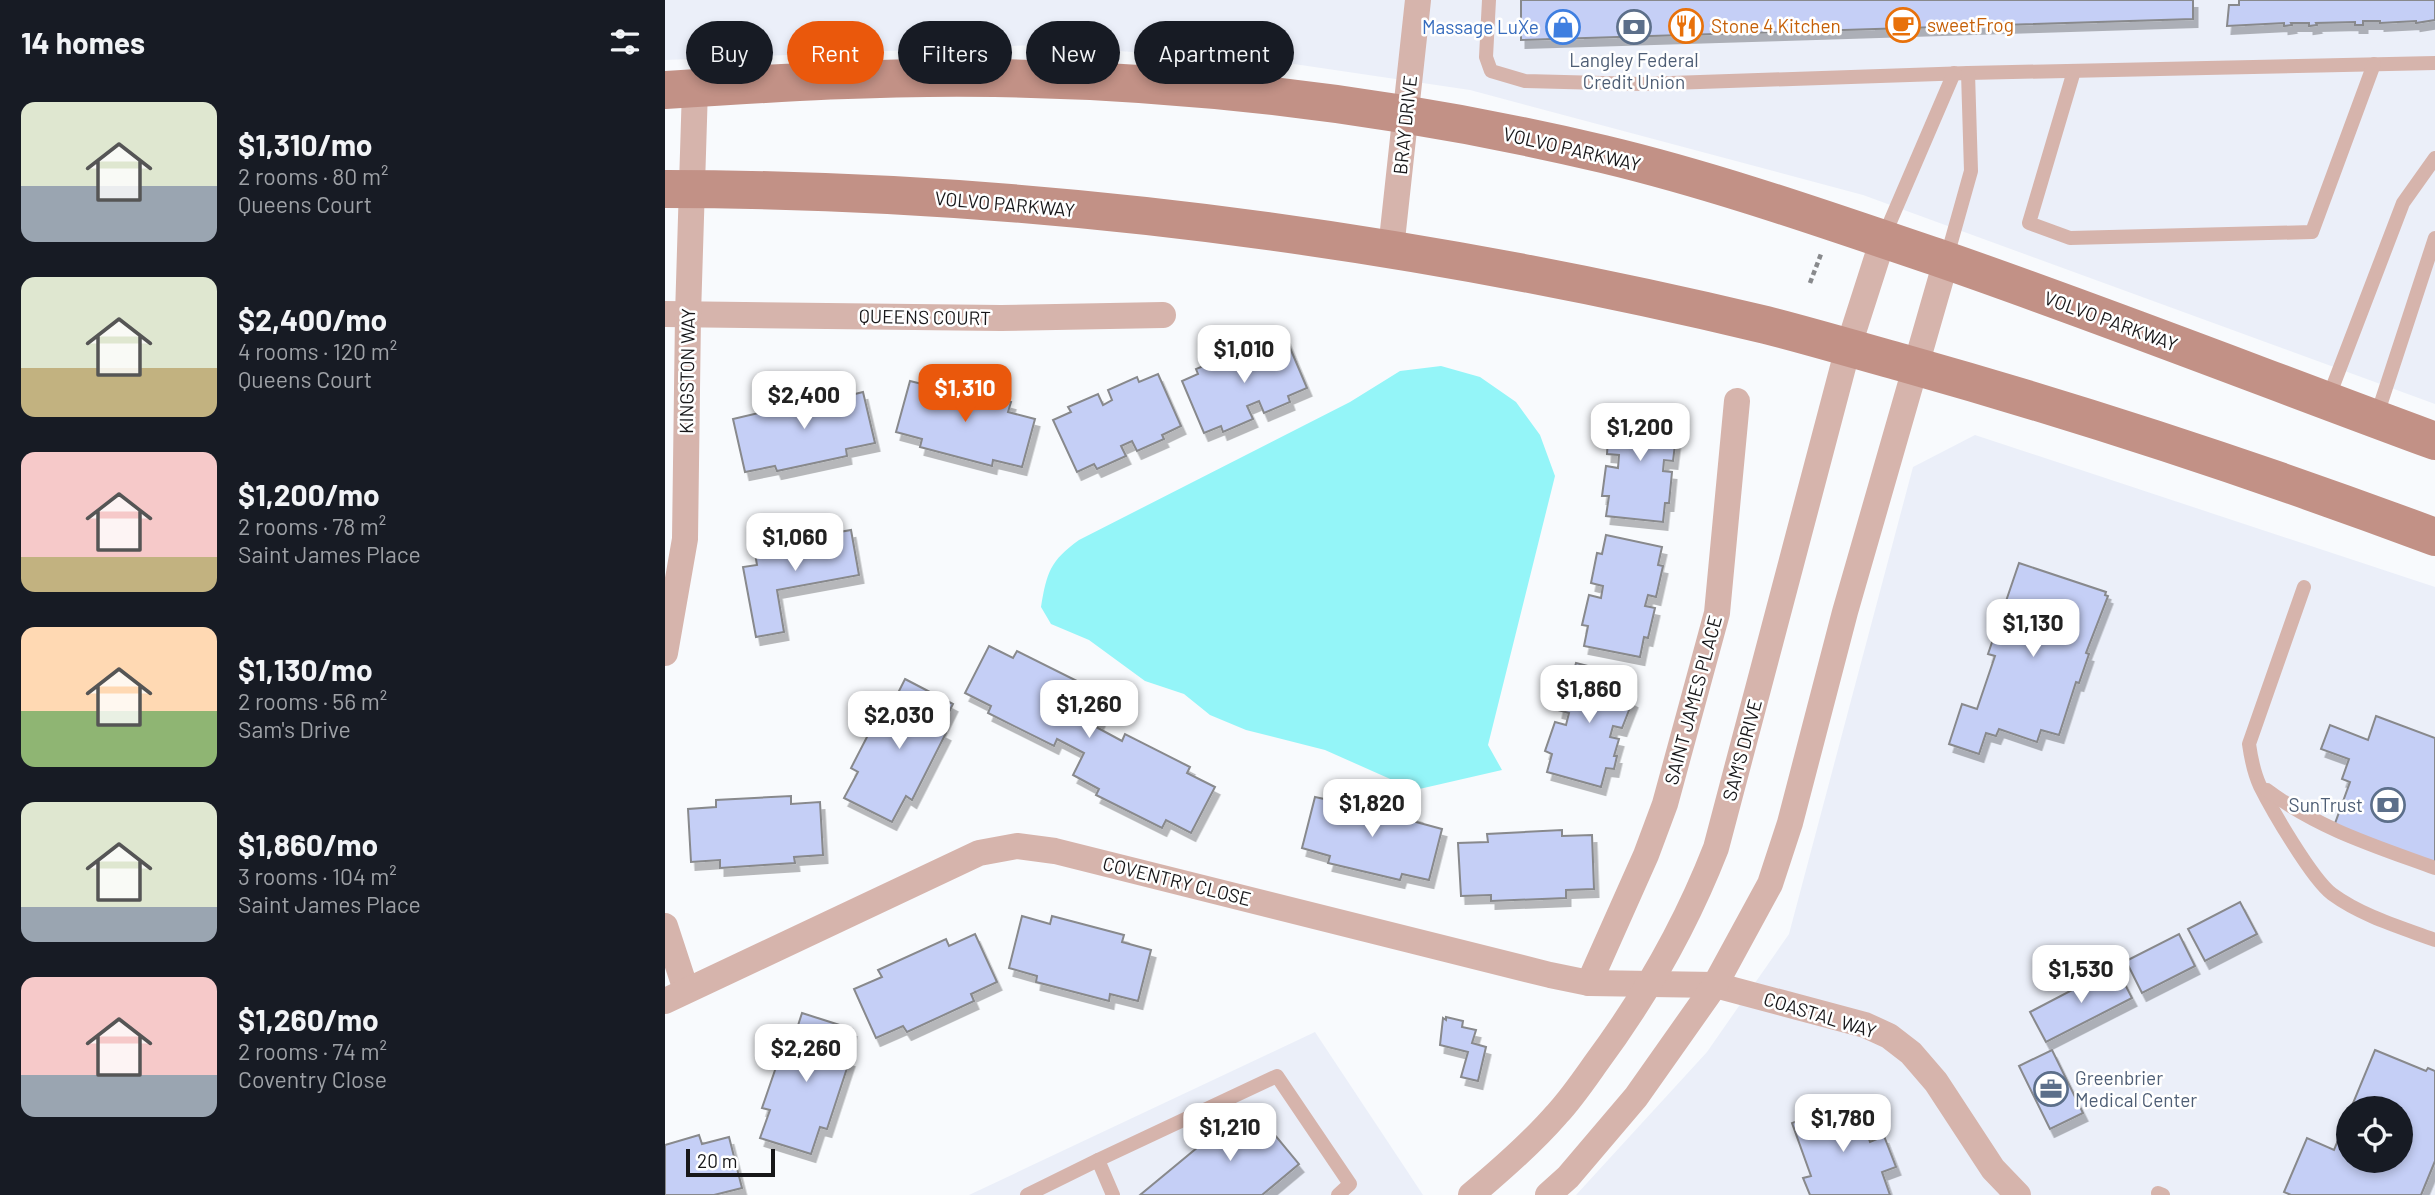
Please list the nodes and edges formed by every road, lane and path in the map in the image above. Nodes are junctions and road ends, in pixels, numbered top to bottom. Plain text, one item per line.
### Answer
1 (1418, 0) edge
2 (1489, 0) edge
3 (2435, 63) edge
4 (2374, 64) junction
5 (2074, 71) junction
6 (1961, 73) junction
7 (680, 89) edge
8 (1406, 114) junction
9 (2435, 158) edge
10 (678, 189) edge
11 (2435, 238) edge
12 (1883, 239) junction
13 (1391, 249) junction
14 (1822, 252) dead end
15 (1946, 261) junction
16 (1810, 283) dead end
17 (676, 314) edge
18 (1163, 315) dead end
19 (1848, 348) junction
20 (1916, 366) junction
21 (1737, 401) dead end
22 (2327, 401) junction
23 (2375, 419) junction
24 (2435, 442) edge
25 (2435, 537) edge
26 (2304, 587) dead end
27 (665, 653) edge
28 (2260, 785) junction
29 (2435, 868) edge
30 (665, 926) edge
31 (2435, 940) edge
32 (1589, 984) junction
33 (1649, 985) junction
34 (1715, 985) junction
35 (676, 996) edge
36 (1098, 1160) junction
37 (1027, 1195) edge
38 (1113, 1195) edge
39 (1338, 1195) edge
40 (1471, 1195) edge
41 (1548, 1195) edge
42 (2018, 1195) edge

1 - 8 street, BRAY DRIVE
2 - 6 lane
3 - 4 lane
4 - 5 lane
4 - 5 lane
5 - 6 lane
6 - 12 lane
6 - 15 lane
7 - 8 main road, VOLVO PARKWAY
7 - 10 street, KINGSTON WAY
8 - 12 main road, VOLVO PARKWAY
8 - 13 street, BRAY DRIVE
9 - 22 lane
10 - 13 main road, VOLVO PARKWAY
10 - 17 street, KINGSTON WAY
11 - 23 lane
12 - 15 main road, VOLVO PARKWAY
12 - 19 street, SAM'S DRIVE
13 - 19 main road, VOLVO PARKWAY
14 - 16 path
15 - 20 street
15 - 22 main road, VOLVO PARKWAY
17 - 18 street, QUEENS COURT
17 - 27 street, KINGSTON WAY
19 - 20 main road, VOLVO PARKWAY
19 - 33 street, SAM'S DRIVE
20 - 25 main road, VOLVO PARKWAY
20 - 34 street
21 - 32 street, SAINT JAMES PLACE
22 - 23 main road, VOLVO PARKWAY
23 - 24 main road, VOLVO PARKWAY
26 - 28 lane
28 - 29 lane
28 - 31 lane
30 - 35 street
32 - 33 street, COVENTRY CLOSE
32 - 35 street, COVENTRY CLOSE
33 - 34 street, COVENTRY CLOSE
33 - 40 street, SAM'S DRIVE
34 - 41 street
34 - 42 street, COASTAL WAY
36 - 37 lane
36 - 38 lane
36 - 39 lane

